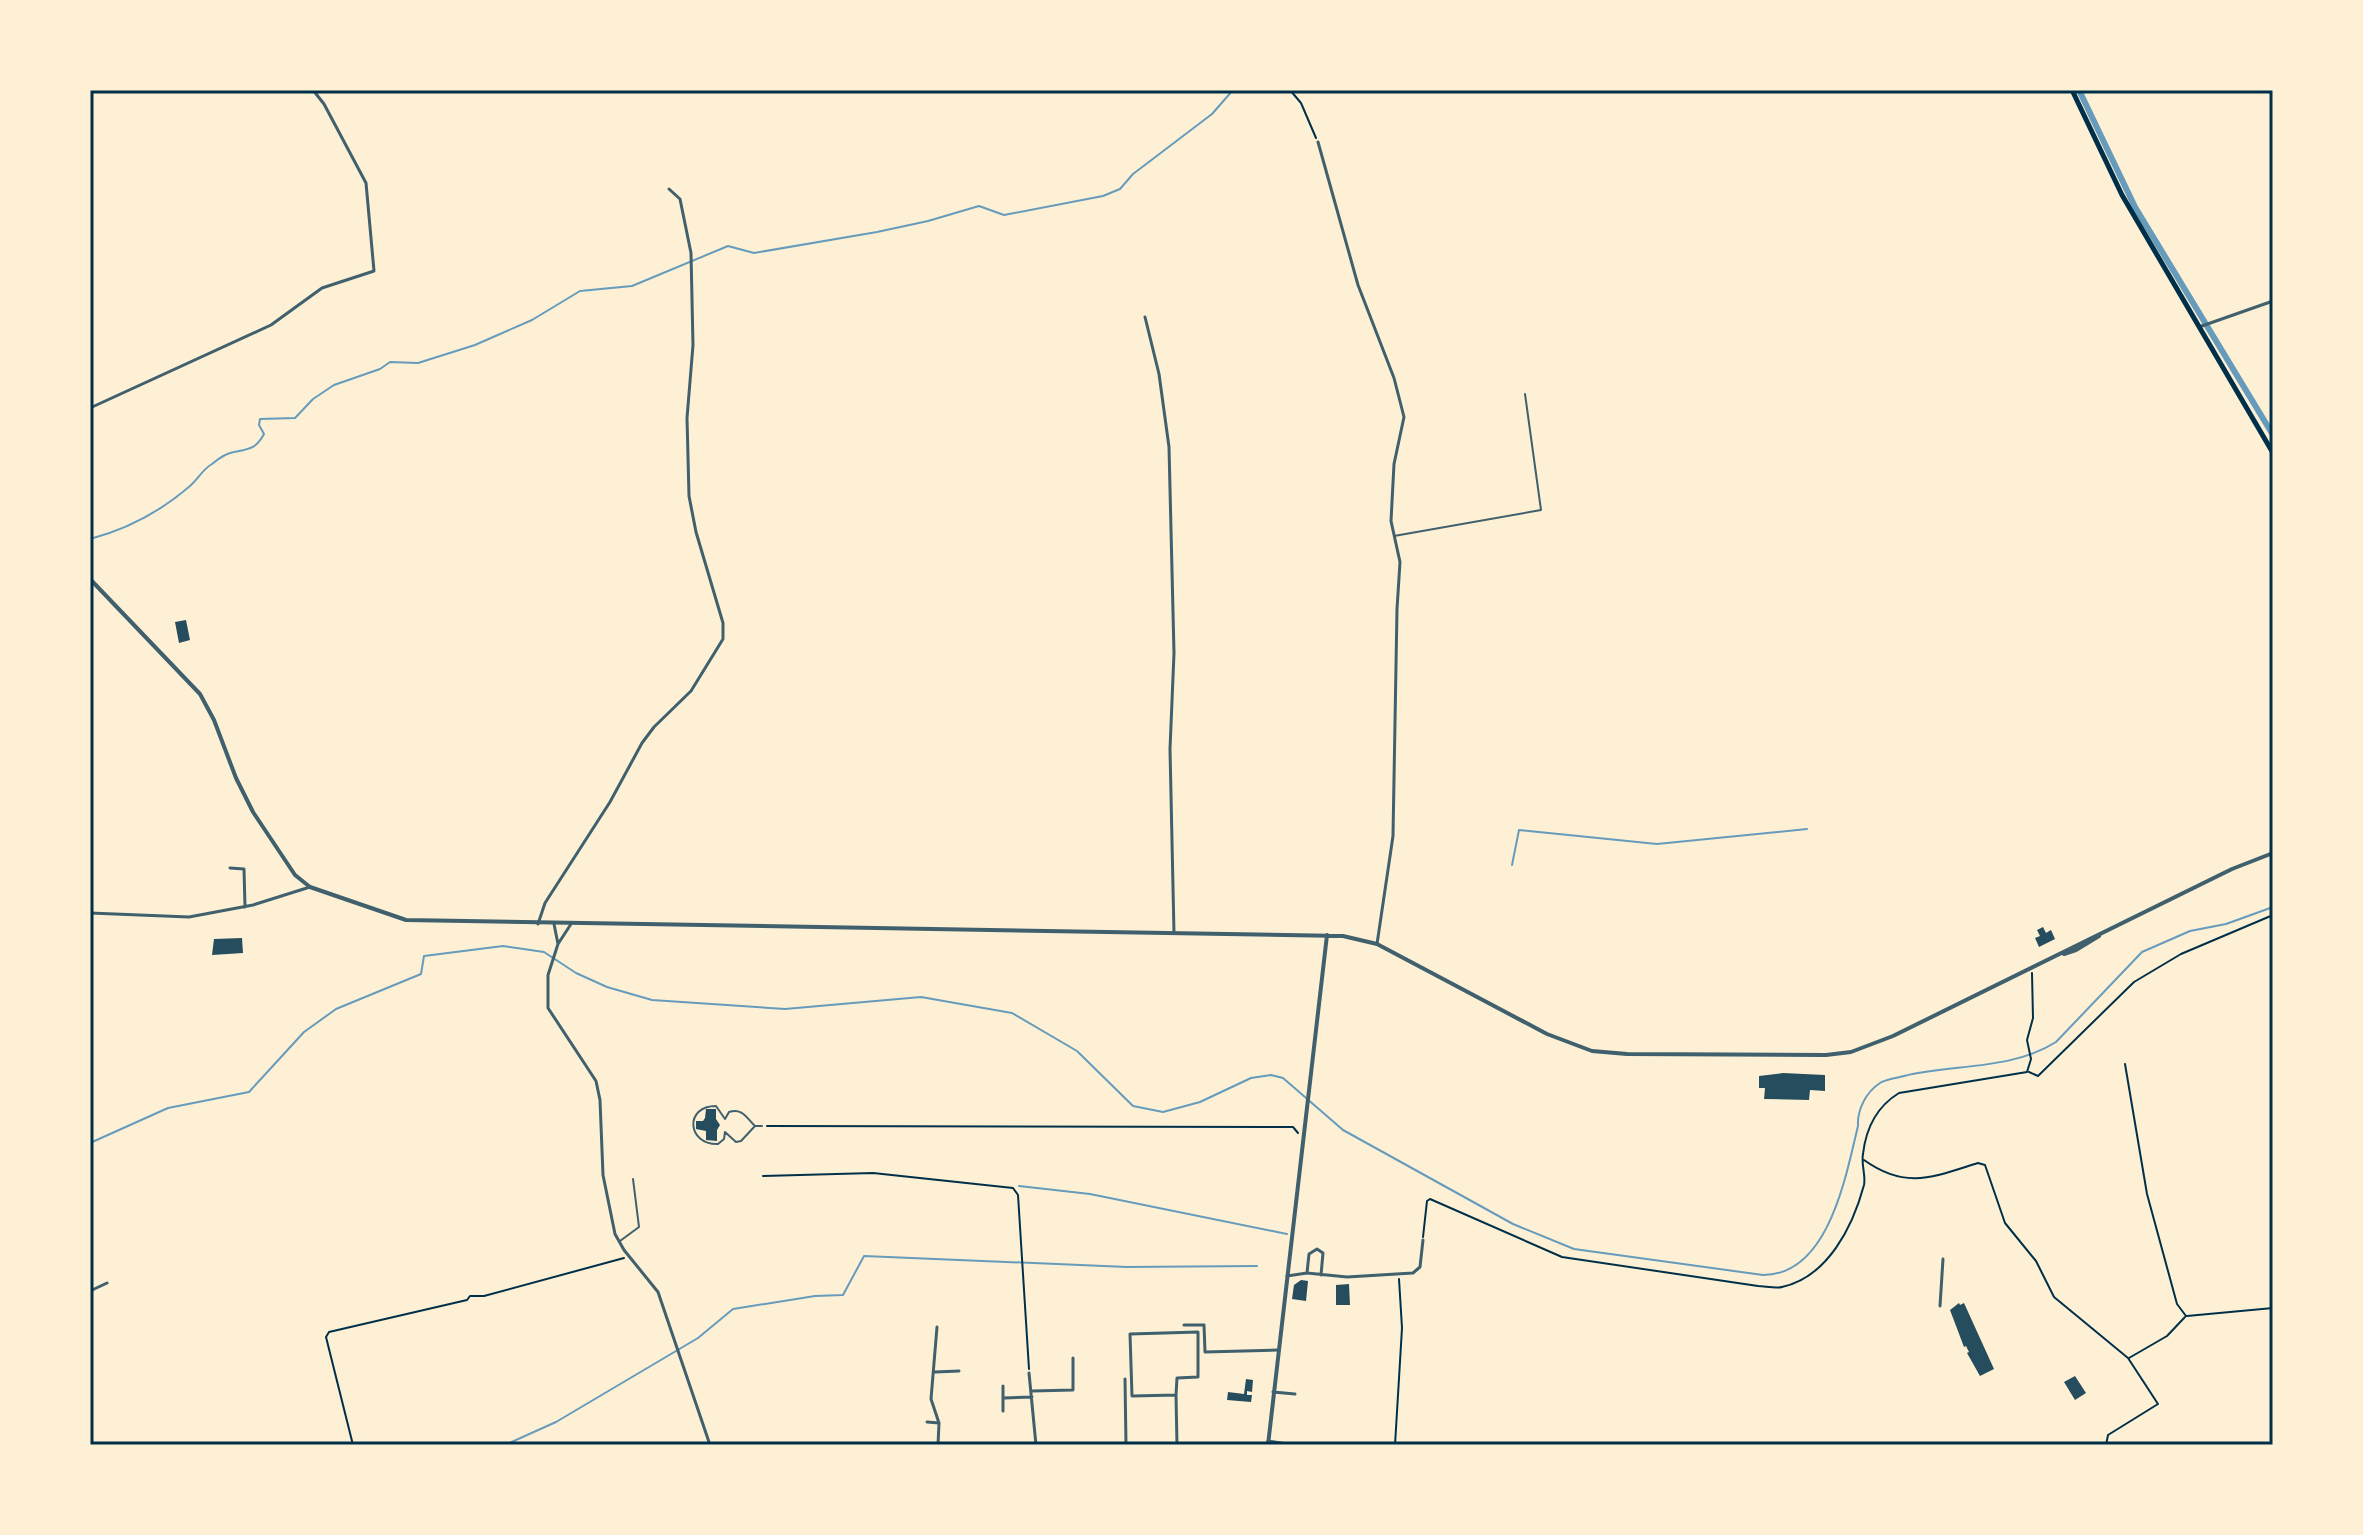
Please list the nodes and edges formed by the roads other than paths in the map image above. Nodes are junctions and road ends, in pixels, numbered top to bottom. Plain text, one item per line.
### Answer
1 (313, 90) edge
2 (2072, 90) edge
3 (1318, 142) road end
4 (669, 189) dead end
5 (2273, 301) edge
6 (1145, 317) dead end
7 (2202, 326) junction
8 (1525, 394) dead end
9 (90, 408) edge
10 (2273, 453) edge
11 (1393, 536) junction
12 (90, 579) edge
13 (2273, 853) edge
14 (230, 868) dead end
15 (310, 887) junction
16 (245, 907) junction
17 (90, 913) edge
18 (538, 924) junction
19 (554, 924) junction
20 (571, 924) junction
21 (1174, 933) junction
22 (1327, 935) junction
23 (558, 944) junction
24 (1377, 944) junction
25 (755, 1126) junction
26 (762, 1126) road end
27 (633, 1179) dead end
28 (1423, 1240) road end
29 (619, 1242) junction
30 (1943, 1259) dead end
31 (1307, 1273) junction
32 (1321, 1275) junction
33 (1287, 1276) junction
34 (107, 1283) dead end
35 (90, 1291) edge
36 (1940, 1306) dead end
37 (1184, 1325) dead end
38 (937, 1327) dead end
39 (1278, 1350) junction
40 (1073, 1358) dead end
41 (959, 1371) dead end
42 (933, 1372) junction
43 (1029, 1373) road end
44 (1125, 1379) dead end
45 (1003, 1386) dead end
46 (1273, 1392) junction
47 (1032, 1394) junction
48 (1295, 1394) dead end
49 (1176, 1395) junction
50 (1004, 1398) junction
51 (1003, 1411) dead end
52 (927, 1422) dead end
53 (939, 1423) junction
54 (1268, 1443) edge
55 (710, 1445) edge
56 (938, 1445) edge
57 (1036, 1445) edge
58 (1126, 1445) edge
59 (1177, 1445) edge
60 (1294, 1445) edge

1 - 9 street
2 - 7 main road
3 - 11 street
4 - 18 street
5 - 7 street
6 - 21 street
7 - 10 main road
8 - 11 street
11 - 24 street
12 - 15 street
13 - 24 street
14 - 16 street
15 - 16 street
15 - 18 street
16 - 17 street
18 - 19 street
19 - 20 street
19 - 23 street
20 - 21 street
20 - 23 street
21 - 22 street
22 - 24 street
22 - 33 street
23 - 29 street
25 - 25 street
25 - 26 street
27 - 29 street
28 - 32 street
29 - 55 street
30 - 36 street
31 - 32 street
31 - 32 street
31 - 33 street
33 - 39 street
34 - 35 street
37 - 39 street
38 - 42 street
39 - 46 street
40 - 47 street
41 - 42 street
42 - 53 street
43 - 47 street
44 - 58 street
45 - 50 street
46 - 48 street
46 - 54 street
47 - 50 street
47 - 57 street
49 - 49 street
49 - 59 street
50 - 51 street
52 - 53 street
53 - 56 street
54 - 60 street

